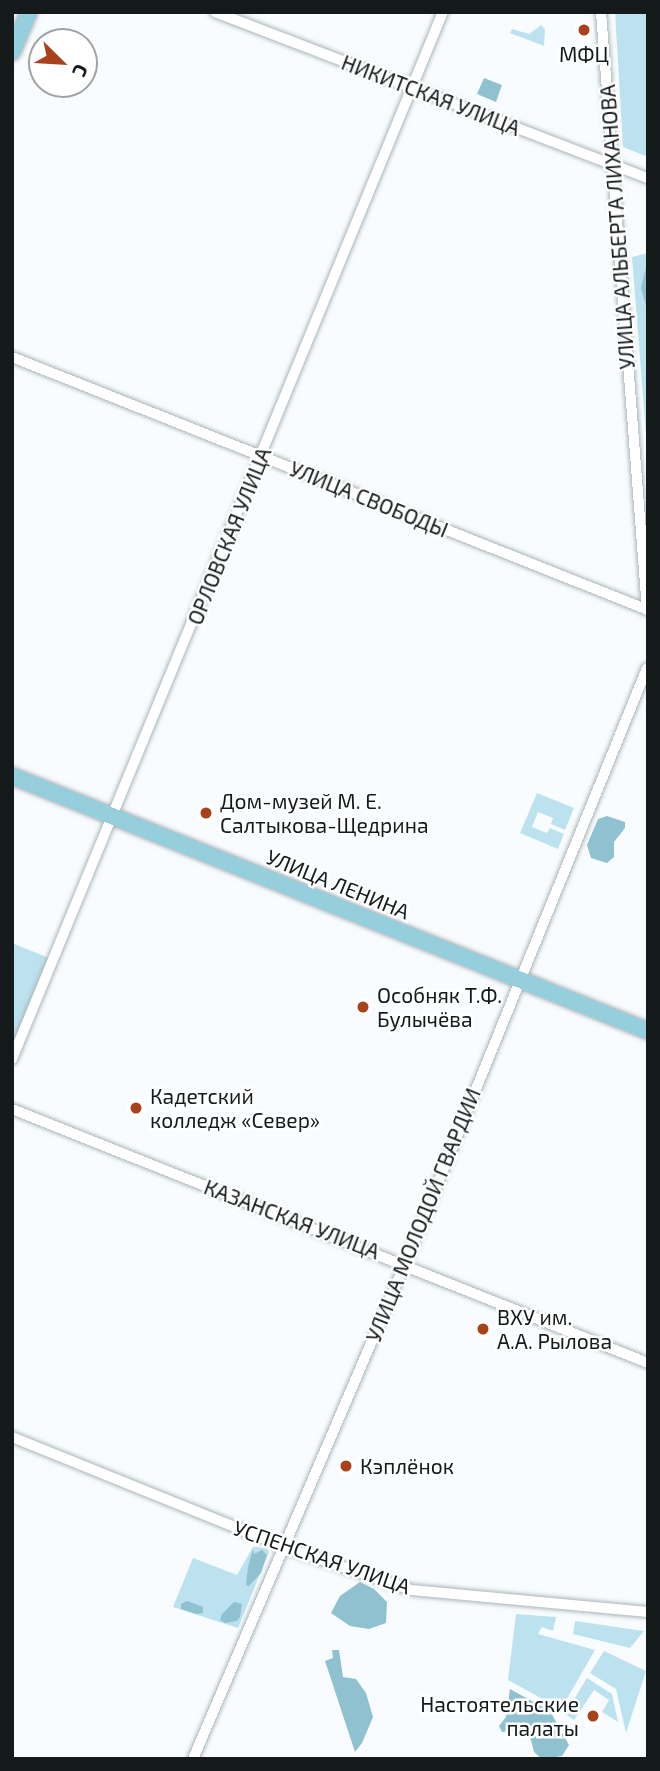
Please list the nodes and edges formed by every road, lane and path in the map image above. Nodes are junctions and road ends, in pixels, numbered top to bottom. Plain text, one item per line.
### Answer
1 (29, 12) edge
2 (215, 12) edge
3 (443, 12) edge
4 (601, 12) edge
5 (12, 51) edge
6 (411, 88) junction
7 (612, 164) junction
8 (648, 178) edge
9 (12, 357) edge
10 (262, 457) junction
11 (647, 610) edge
12 (648, 667) edge
13 (648, 678) edge
14 (12, 776) edge
15 (113, 816) junction
16 (519, 979) junction
17 (648, 1031) edge
18 (12, 1059) edge
19 (12, 1109) edge
20 (405, 1264) junction
21 (648, 1363) edge
22 (12, 1437) edge
23 (284, 1546) junction
24 (648, 1612) edge
25 (193, 1759) edge

1 - 5 main road
2 - 6 street, НИКИТСКАЯ УЛИЦА
3 - 6 street, ОРЛОВСКАЯ УЛИЦА
4 - 7 street, УЛИЦА АЛЬБЕРТА ЛИХАНОВА
6 - 7 street, НИКИТСКАЯ УЛИЦА
6 - 10 street, ОРЛОВСКАЯ УЛИЦА
7 - 8 street, НИКИТСКАЯ УЛИЦА
7 - 11 street, УЛИЦА АЛЬБЕРТА ЛИХАНОВА
9 - 10 street, УЛИЦА СВОБОДЫ
10 - 11 street, УЛИЦА СВОБОДЫ
10 - 15 street, ОРЛОВСКАЯ УЛИЦА
12 - 13 street
12 - 16 street, УЛИЦА МОЛОДОЙ ГВАРДИИ
14 - 15 main road, УЛИЦА ЛЕНИНА
15 - 16 main road, УЛИЦА ЛЕНИНА
15 - 18 street, ОРЛОВСКАЯ УЛИЦА
16 - 17 main road, УЛИЦА ЛЕНИНА
16 - 20 street, УЛИЦА МОЛОДОЙ ГВАРДИИ
19 - 20 street, КАЗАНСКАЯ УЛИЦА
20 - 21 street, КАЗАНСКАЯ УЛИЦА
20 - 23 street, УЛИЦА МОЛОДОЙ ГВАРДИИ
22 - 23 street, УСПЕНСКАЯ УЛИЦА
23 - 24 street, УСПЕНСКАЯ УЛИЦА
23 - 25 street, УЛИЦА МОЛОДОЙ ГВАРДИИ

